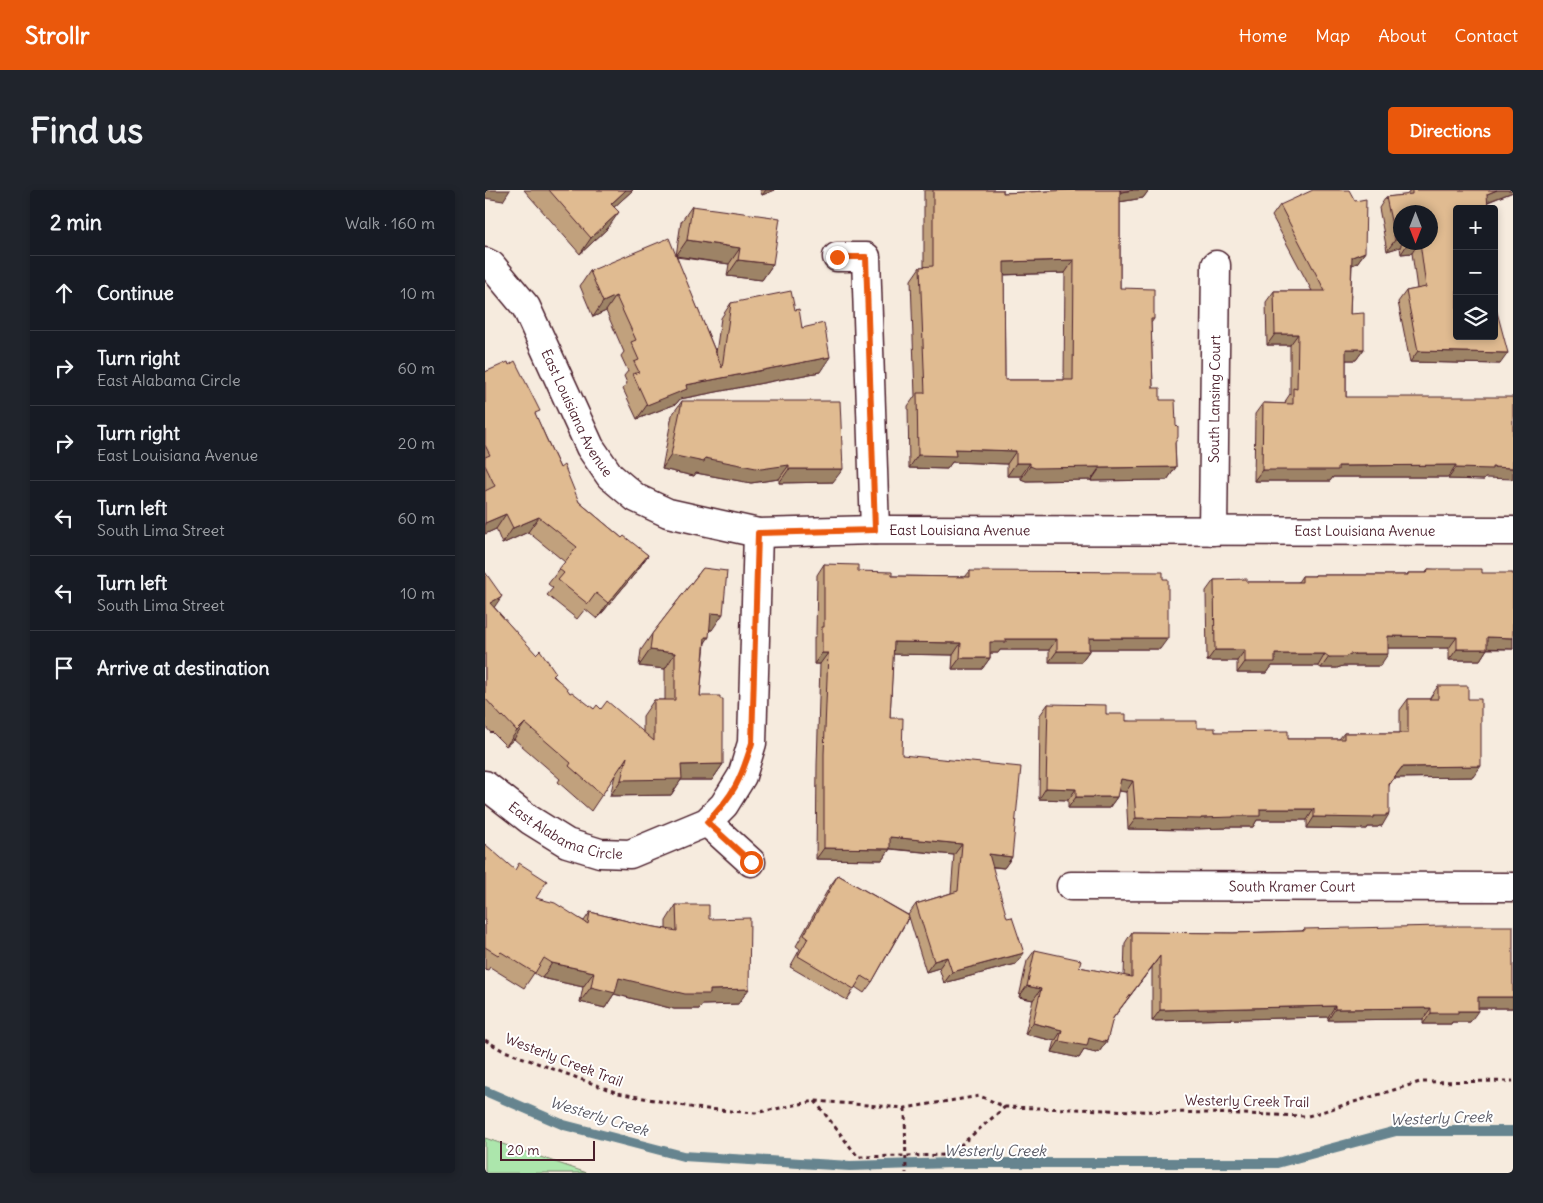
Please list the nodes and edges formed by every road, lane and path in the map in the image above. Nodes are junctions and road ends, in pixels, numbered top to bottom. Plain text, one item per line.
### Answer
1 (837, 257) dead end
2 (485, 262) edge
3 (1216, 265) dead end
4 (875, 530) junction
5 (1213, 531) junction
6 (1513, 531) edge
7 (758, 533) junction
8 (485, 785) edge
9 (707, 822) junction
10 (751, 862) dead end
11 (1071, 886) dead end
12 (1513, 887) edge
13 (485, 1040) edge
14 (1513, 1081) edge
15 (815, 1101) junction
16 (1005, 1107) junction
17 (905, 1108) junction
18 (906, 1173) edge

1 - 4 street
2 - 7 street, East Louisiana Avenue
3 - 5 street, South Lansing Court
4 - 5 street, East Louisiana Avenue
4 - 7 street, East Louisiana Avenue
5 - 6 street, East Louisiana Avenue
7 - 9 street, East Alabama Circle
8 - 9 street, East Alabama Circle
9 - 10 street
11 - 12 street, South Kramer Court
13 - 15 path, Westerly Creek Trail
14 - 16 path, Westerly Creek Trail
15 - 16 path
15 - 17 path, Westerly Creek Trail
16 - 17 path, Westerly Creek Trail
17 - 18 path, bridge

